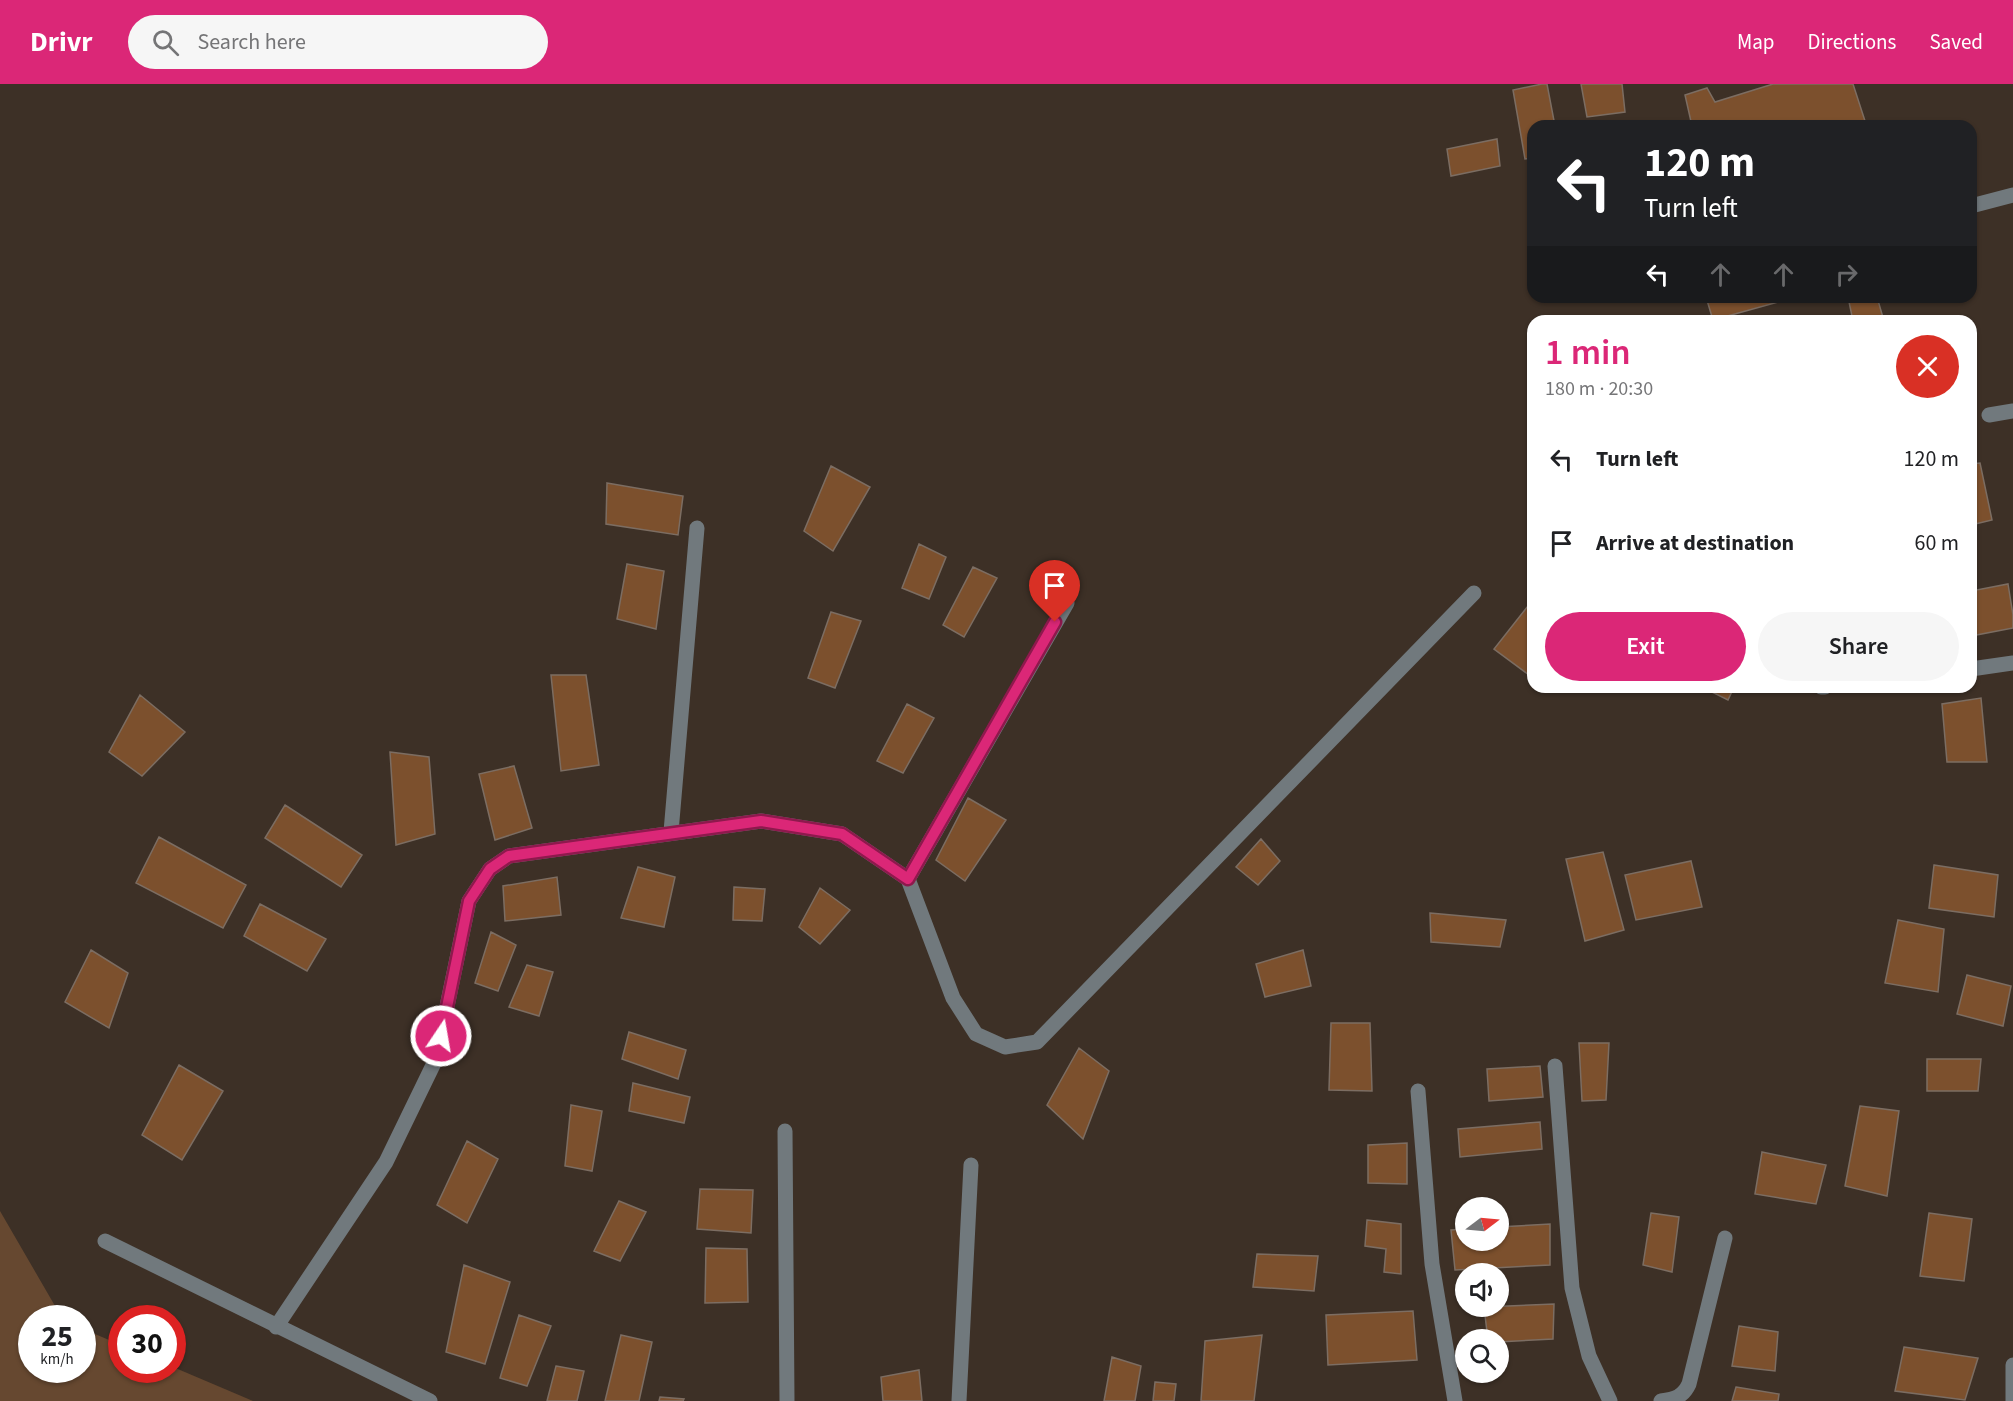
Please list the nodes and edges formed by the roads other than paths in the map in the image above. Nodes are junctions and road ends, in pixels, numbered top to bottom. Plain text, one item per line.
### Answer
1 (2013, 195) edge
2 (1977, 204) edge
3 (2013, 411) edge
4 (1989, 415) dead end
5 (698, 528) dead end
6 (1474, 594) dead end
7 (1067, 603) dead end
8 (2013, 663) edge
9 (1977, 668) edge
10 (671, 832) junction
11 (908, 879) junction
12 (1555, 1066) dead end
13 (1418, 1091) dead end
14 (785, 1131) dead end
15 (972, 1165) dead end
16 (1725, 1238) dead end
17 (105, 1241) dead end
18 (276, 1326) junction
19 (2013, 1365) edge
20 (430, 1401) edge
21 (787, 1401) edge
22 (959, 1401) edge
23 (1455, 1401) edge
24 (1610, 1401) edge
25 (1662, 1401) edge
26 (2013, 1401) edge

1 - 2 street
3 - 4 street
5 - 10 street
6 - 11 street
7 - 11 street
8 - 9 street
10 - 11 street
10 - 18 street
12 - 24 street
13 - 23 street
14 - 21 street
15 - 22 street
16 - 25 street
17 - 18 street
18 - 20 street
19 - 26 street

